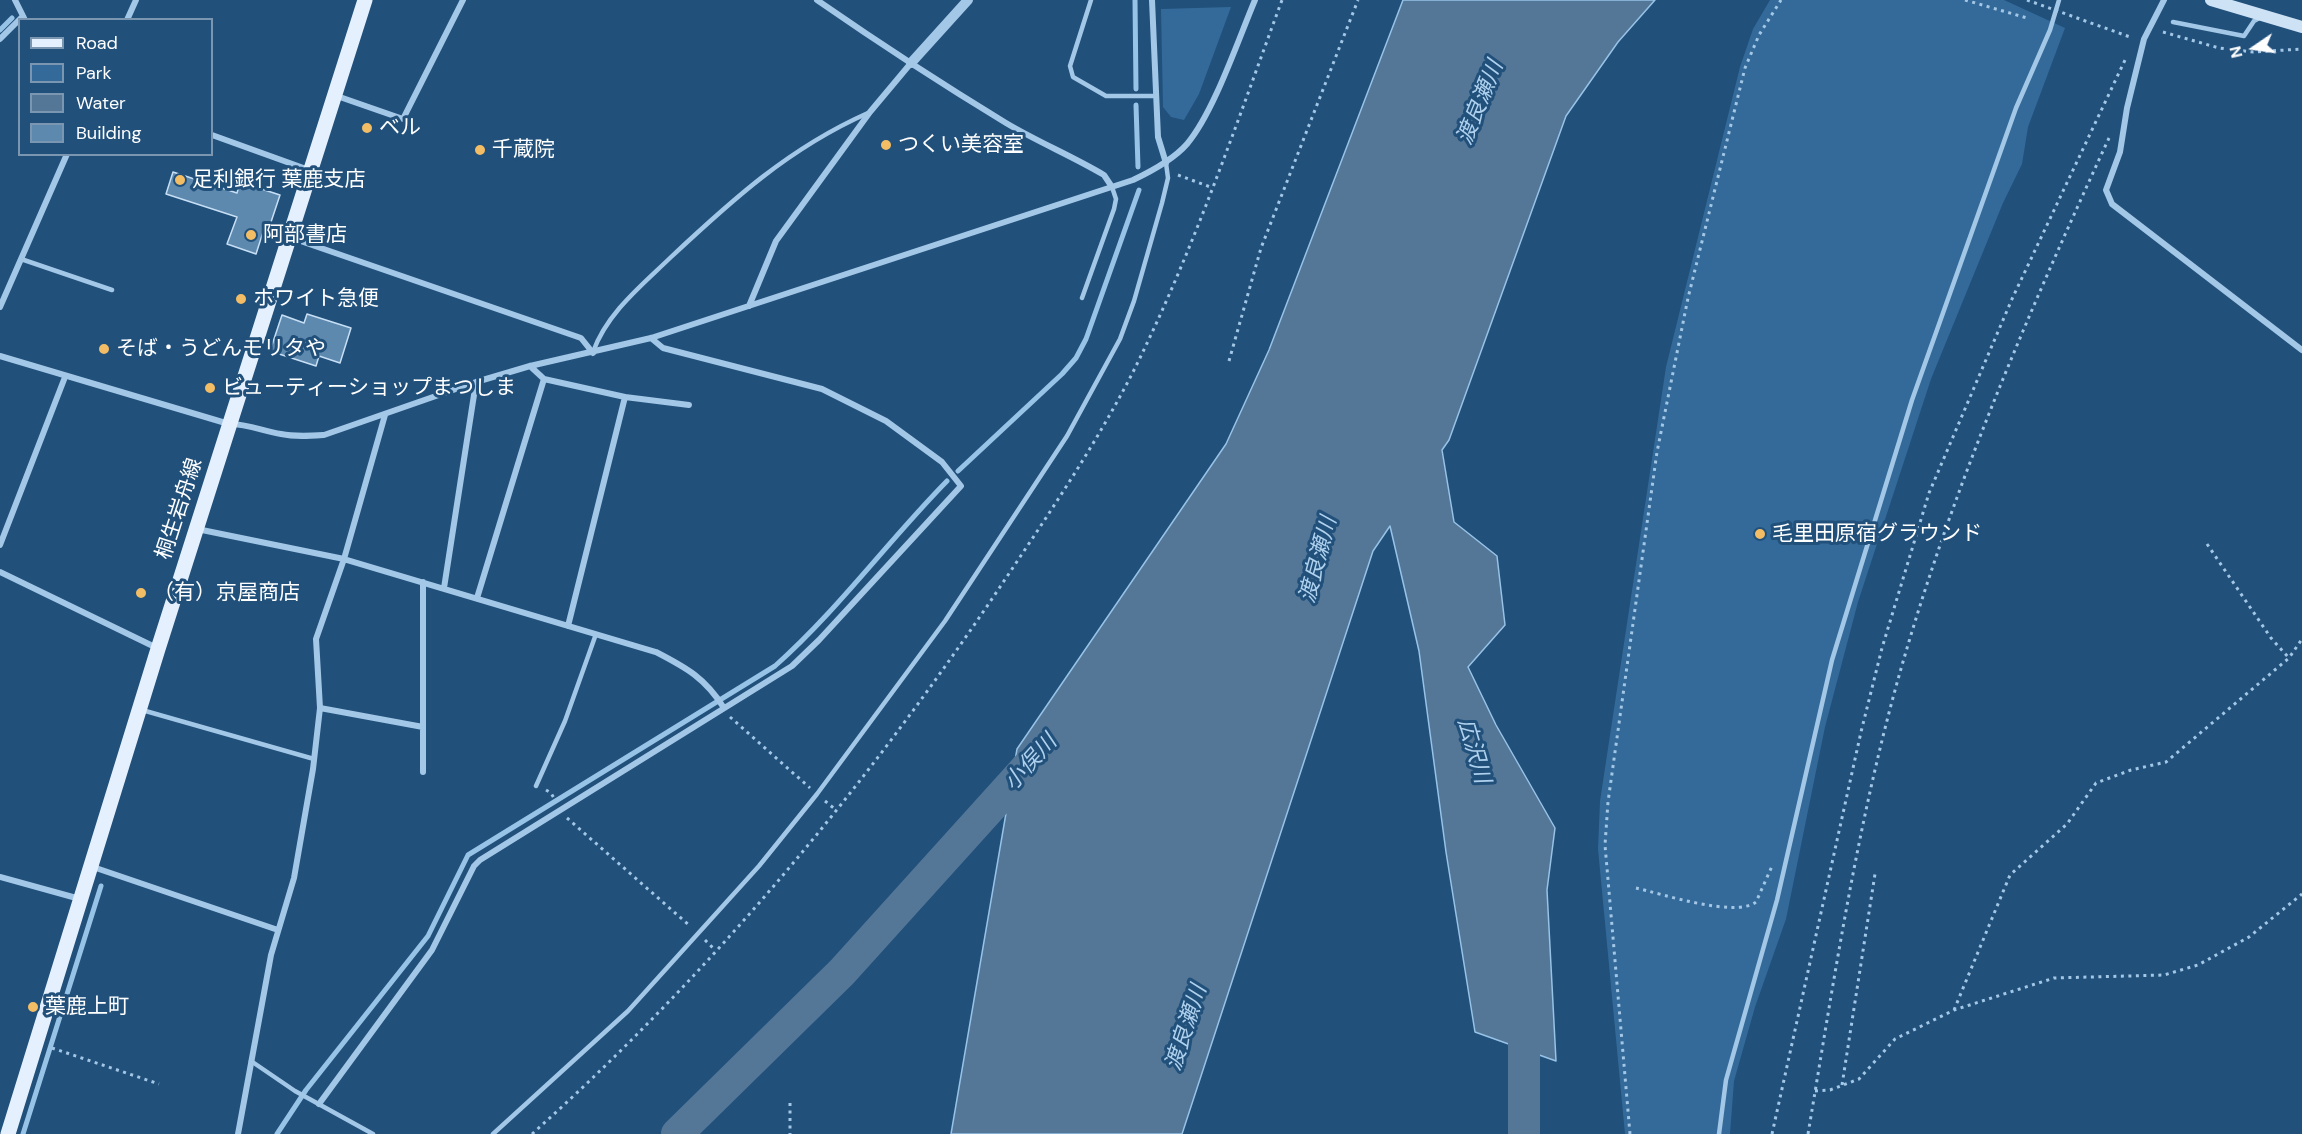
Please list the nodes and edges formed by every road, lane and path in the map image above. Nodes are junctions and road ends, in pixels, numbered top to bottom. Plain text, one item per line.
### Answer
1 (15, 0) edge
2 (136, 0) edge
3 (365, 0) edge
4 (463, 0) edge
5 (817, 0) edge
6 (968, 0) edge
7 (1091, 0) edge
8 (1152, 0) edge
9 (1255, 0) edge
10 (1282, 0) edge
11 (1358, 0) edge
12 (1781, 0) edge
13 (1965, 0) edge
14 (2027, 0) edge
15 (2059, 0) edge
16 (2164, 0) edge
17 (2211, 0) edge
18 (2261, 17) junction
19 (24, 18) edge
20 (128, 18) edge
21 (2027, 18) dead end
22 (2173, 22) dead end
23 (18, 23) edge
24 (2302, 27) edge
25 (2130, 37) dead end
26 (0, 39) edge
27 (2131, 49) dead end
28 (910, 63) junction
29 (334, 95) junction
30 (1156, 96) junction
31 (870, 112) junction
32 (2113, 131) dead end
33 (213, 135) edge
34 (66, 156) edge
35 (1166, 163) junction
36 (309, 170) junction
37 (1178, 175) dead end
38 (1113, 187) junction
39 (288, 237) junction
40 (21, 259) junction
41 (112, 290) dead end
42 (2, 298) edge
43 (1082, 298) dead end
44 (749, 306) junction
45 (0, 307) edge
46 (651, 338) junction
47 (2302, 350) edge
48 (593, 353) junction
49 (0, 356) edge
50 (1229, 361) dead end
51 (530, 366) junction
52 (65, 377) junction
53 (544, 379) junction
54 (476, 382) junction
55 (625, 397) junction
56 (689, 405) dead end
57 (385, 416) junction
58 (229, 424) junction
59 (196, 528) junction
60 (2207, 544) dead end
61 (0, 545) edge
62 (344, 559) junction
63 (0, 572) edge
64 (423, 582) junction
65 (444, 588) junction
66 (477, 598) junction
67 (568, 626) junction
68 (596, 634) junction
69 (2302, 639) edge
70 (158, 649) junction
71 (2289, 658) junction
72 (723, 705) junction
73 (320, 708) junction
74 (139, 709) junction
75 (423, 727) junction
76 (314, 759) junction
77 (423, 772) dead end
78 (536, 786) dead end
79 (812, 790) dead end
80 (821, 798) dead end
81 (836, 810) dead end
82 (566, 817) dead end
83 (1788, 856) junction
84 (90, 866) junction
85 (1875, 874) dead end
86 (0, 877) edge
87 (1636, 888) dead end
88 (2302, 894) edge
89 (80, 900) junction
90 (692, 927) dead end
91 (278, 930) junction
92 (702, 937) dead end
93 (715, 950) dead end
94 (1954, 1010) junction
95 (36, 1043) junction
96 (251, 1061) junction
97 (159, 1084) dead end
98 (1842, 1085) junction
99 (1815, 1091) junction
100 (790, 1103) dead end
101 (318, 1104) junction
102 (8, 1134) edge
103 (238, 1134) edge
104 (373, 1134) edge
105 (493, 1134) edge
106 (790, 1134) edge
107 (1630, 1134) edge
108 (1719, 1134) edge
109 (1772, 1134) edge
110 (1808, 1134) edge

1 - 19 street
2 - 20 street
3 - 29 main road, 桐生岩舟線
4 - 29 street
5 - 28 street
6 - 28 street
7 - 30 lane
8 - 30 street
9 - 35 street
10 - 37 path
11 - 50 path
12 - 107 path
13 - 21 path
14 - 25 path, bridge
15 - 83 lane
16 - 47 street
17 - 18 main road
18 - 22 lane
18 - 24 main road
23 - 26 street
27 - 109 path
28 - 31 street
28 - 38 street
29 - 36 main road, 桐生岩舟線
30 - 35 street
31 - 44 street
31 - 48 lane
32 - 99 path
33 - 36 street
34 - 40 street
35 - 38 street
35 - 105 lane
36 - 39 main road, 桐生岩舟線
38 - 43 lane
38 - 44 street
39 - 48 street
39 - 58 main road, 桐生岩舟線
40 - 41 lane
40 - 42 street
42 - 45 street
44 - 46 street
46 - 48 street
46 - 72 street
48 - 51 street
49 - 52 street
51 - 53 street
51 - 54 street
52 - 58 street
52 - 61 street
53 - 55 street
53 - 66 street
54 - 57 street
54 - 65 street
55 - 56 street
55 - 67 street
57 - 58 street
57 - 62 street
58 - 59 main road, 桐生岩舟線
59 - 62 street
59 - 70 main road, 桐生岩舟線
60 - 71 path
62 - 64 street
62 - 73 street
63 - 70 street
64 - 65 street
64 - 75 street
65 - 66 street
66 - 67 street
67 - 68 street
68 - 72 street
68 - 78 lane
69 - 71 path
70 - 74 main road, 桐生岩舟線
71 - 94 path
72 - 79 path
72 - 101 street
73 - 75 street
73 - 76 street
74 - 76 lane
74 - 84 main road, 桐生岩舟線
75 - 77 street
76 - 91 street
80 - 81 path
82 - 90 path
83 - 87 path
83 - 108 lane
84 - 89 main road, 桐生岩舟線
84 - 91 street
85 - 98 path
86 - 89 street
88 - 94 path
89 - 95 main road, 桐生岩舟線
91 - 96 street
92 - 93 path
94 - 98 path
95 - 97 path
95 - 102 main road, 桐生岩舟線
96 - 101 lane
96 - 103 street
98 - 99 path
99 - 110 path
100 - 106 path
101 - 104 lane

